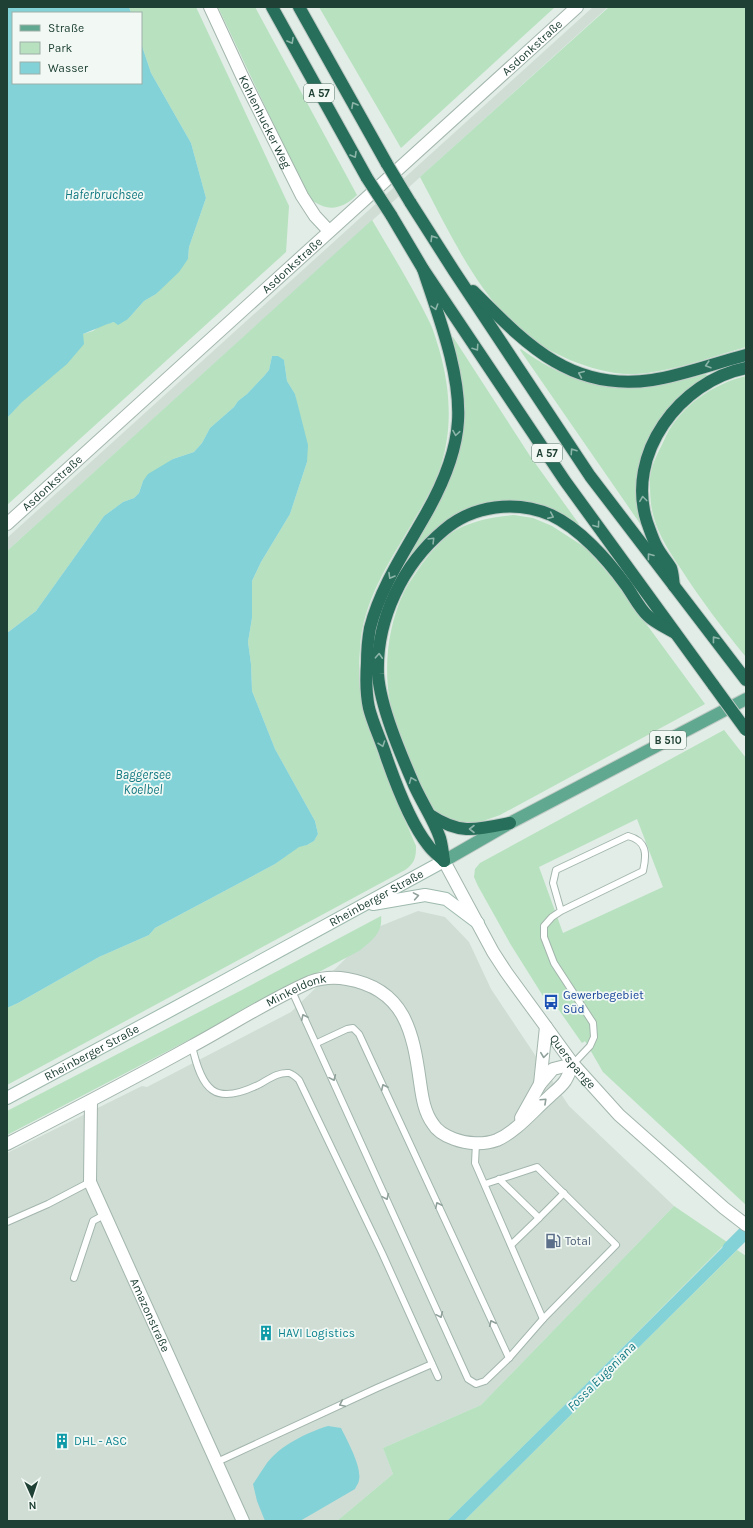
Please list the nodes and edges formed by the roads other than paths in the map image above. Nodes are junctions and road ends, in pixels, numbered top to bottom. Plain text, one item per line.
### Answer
1 (210, 7) edge
2 (272, 7) edge
3 (299, 7) edge
4 (577, 7) edge
5 (329, 231) junction
6 (423, 269) junction
7 (454, 271) junction
8 (746, 355) edge
9 (746, 368) edge
10 (7, 524) edge
11 (674, 587) junction
12 (675, 633) junction
13 (742, 675) edge
14 (746, 699) edge
15 (746, 730) edge
16 (430, 815) junction
17 (510, 824) junction
18 (444, 861) junction
19 (364, 905) junction
20 (561, 911) junction
21 (478, 923) junction
22 (292, 991) junction
23 (546, 1027) junction
24 (317, 1043) junction
25 (192, 1046) junction
26 (573, 1064) junction
27 (540, 1084) junction
28 (7, 1098) edge
29 (91, 1101) junction
30 (516, 1128) junction
31 (476, 1143) junction
32 (7, 1144) edge
33 (499, 1178) junction
34 (90, 1182) junction
35 (485, 1184) junction
36 (564, 1193) junction
37 (104, 1215) junction
38 (539, 1218) junction
39 (7, 1222) edge
40 (746, 1225) edge
41 (511, 1245) junction
42 (74, 1278) dead end
43 (543, 1319) junction
44 (509, 1358) junction
45 (432, 1364) junction
46 (438, 1377) dead end
47 (217, 1462) junction
48 (243, 1521) edge

1 - 5 street, Kohlenhucker Weg
2 -> 6 highway, A 57, bridge
7 -> 3 highway, A 57, bridge
4 - 5 street, Asdonkstraße
5 - 10 street, Asdonkstraße
6 -> 12 highway, A 57
6 -> 18 highway
8 -> 7 highway
11 -> 7 highway, A 57
11 -> 9 highway
13 -> 11 highway, A 57
12 - 15 highway, A 57, bridge
16 -> 12 highway
14 - 17 main road, Rheinberger Straße / B 510
17 -> 16 highway
16 - 18 highway
17 - 18 main road, Rheinberger Straße / B 510
18 - 19 street, Rheinberger Straße
18 - 21 street, Querspange
19 -> 21 street
19 - 28 street, Rheinberger Straße
20 - 20 lane
20 - 26 lane
21 - 23 street, Querspange
24 -> 22 lane
22 - 25 street, Minkeldonk
22 - 31 street, Minkeldonk
23 - 26 street, Querspange
23 -> 27 street
44 -> 24 lane
24 -> 44 lane
25 - 29 street, Minkeldonk
25 - 45 lane
26 - 27 street, Minkeldonk
30 -> 26 street, Minkeldonk
26 - 40 street, Querspange
27 - 30 street, Minkeldonk
29 - 32 street, Minkeldonk
29 - 34 street, Amazonstraße
30 - 31 street, Minkeldonk
31 - 35 lane
33 - 35 lane
33 - 36 lane
33 - 38 lane
34 - 37 street, Amazonstraße
34 - 39 lane
35 - 41 lane
36 - 38 lane
36 - 43 lane
37 - 42 lane
37 - 47 street, Amazonstraße
38 - 41 lane
41 - 43 lane
43 - 44 lane
45 - 46 lane
45 -> 47 lane
47 - 48 street, Amazonstraße

